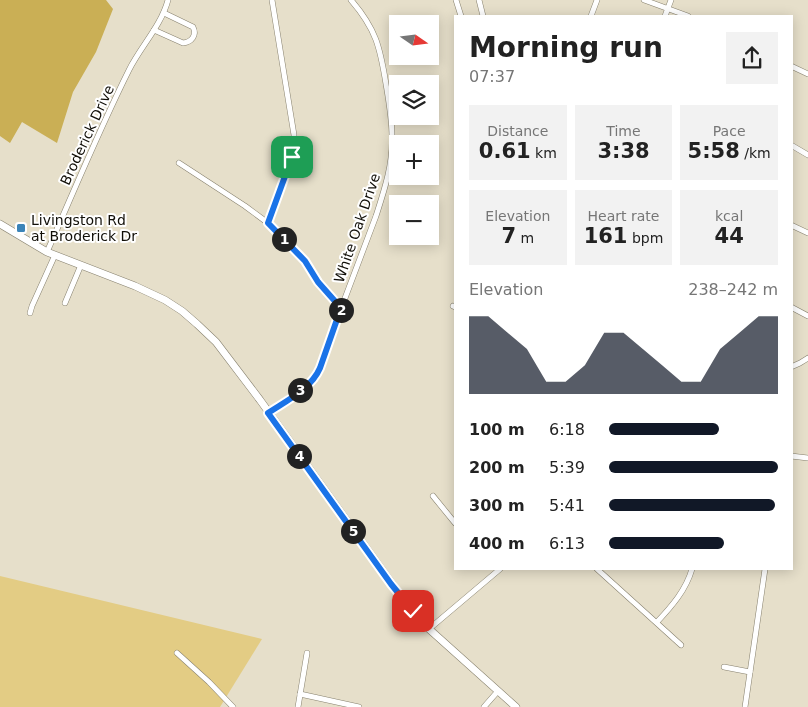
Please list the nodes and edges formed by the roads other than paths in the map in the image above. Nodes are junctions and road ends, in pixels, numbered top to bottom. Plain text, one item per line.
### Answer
1 (168, 0) edge
2 (272, 0) edge
3 (351, 0) edge
4 (456, 0) edge
5 (479, 0) edge
6 (597, 0) edge
7 (644, 0) edge
8 (671, 0) edge
9 (668, 9) junction
10 (164, 13) junction
11 (461, 15) edge
12 (483, 15) edge
13 (591, 15) edge
14 (665, 15) edge
15 (685, 15) edge
16 (154, 30) junction
17 (793, 67) edge
18 (808, 74) edge
19 (793, 146) edge
20 (808, 155) edge
21 (178, 162) dead end
22 (268, 223) junction
23 (0, 224) edge
24 (793, 226) edge
25 (808, 233) edge
26 (47, 252) junction
27 (55, 255) junction
28 (81, 265) junction
29 (65, 303) dead end
30 (793, 307) edge
31 (341, 308) junction
32 (30, 313) dead end
33 (808, 316) edge
34 (808, 358) edge
35 (793, 366) edge
36 (268, 413) junction
37 (793, 456) edge
38 (808, 458) edge
39 (433, 496) dead end
40 (454, 518) edge
41 (498, 570) edge
42 (600, 570) edge
43 (692, 570) edge
44 (765, 570) edge
45 (657, 622) junction
46 (429, 629) junction
47 (682, 645) dead end
48 (307, 653) dead end
49 (177, 654) dead end
50 (724, 667) dead end
51 (750, 672) junction
52 (498, 691) junction
53 (300, 694) junction
54 (233, 707) edge
55 (298, 707) edge
56 (359, 707) edge
57 (484, 707) edge
58 (516, 707) edge
59 (745, 707) edge

1 - 10 street, Broderick Drive
2 - 22 street
3 - 31 street, White Oak Drive
4 - 11 street
5 - 12 street
6 - 13 street
7 - 9 street
8 - 9 street
9 - 14 street
9 - 15 street
10 - 16 street, Broderick Drive
10 - 16 street
16 - 26 street, Broderick Drive
17 - 18 street
19 - 20 street
21 - 22 street
22 - 31 street
23 - 26 main road
24 - 25 street
26 - 27 main road
27 - 28 main road
27 - 32 street
28 - 29 street
28 - 36 main road
30 - 33 street
31 - 36 street, White Oak Drive
34 - 35 street
36 - 46 main road
37 - 38 street
39 - 40 street
41 - 46 street
42 - 45 street
43 - 45 street
44 - 51 street
45 - 47 street
46 - 52 main road
48 - 53 street
49 - 54 street
50 - 51 street
51 - 59 street
52 - 57 street
52 - 58 main road
53 - 55 street
53 - 56 street

